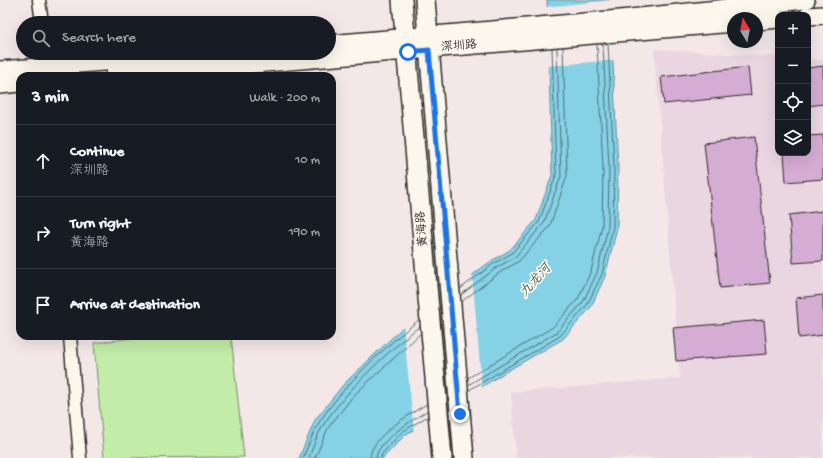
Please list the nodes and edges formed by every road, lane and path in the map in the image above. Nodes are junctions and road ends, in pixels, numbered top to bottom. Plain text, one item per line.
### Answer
1 (39, 0) edge
2 (402, 0) edge
3 (425, 0) edge
4 (806, 0) edge
5 (823, 15) edge
6 (41, 16) edge
7 (811, 16) edge
8 (775, 19) edge
9 (763, 20) edge
10 (727, 23) edge
11 (621, 26) junction
12 (428, 43) junction
13 (336, 44) edge
14 (407, 45) junction
15 (336, 53) edge
16 (120, 60) edge
17 (265, 60) edge
18 (48, 65) edge
19 (0, 70) edge
20 (152, 72) edge
21 (16, 83) edge
22 (0, 85) edge
23 (70, 340) edge
24 (80, 458) edge
25 (442, 458) edge
26 (464, 458) edge

1 - 6 street
2 - 14 main road, 黄海路
3 - 12 main road, 黄海路
4 - 11 main road, 深圳路
5 - 7 main road
8 - 9 main road
10 - 11 main road, 深圳路
11 - 12 main road, 深圳路
12 - 14 main road, 深圳路
12 - 26 main road, 黄海路
13 - 14 main road, 深圳路
14 - 15 main road, 深圳路
14 - 25 main road, 黄海路
16 - 18 main road
17 - 20 main road, 深圳路
18 - 19 main road
21 - 22 main road
23 - 24 street

